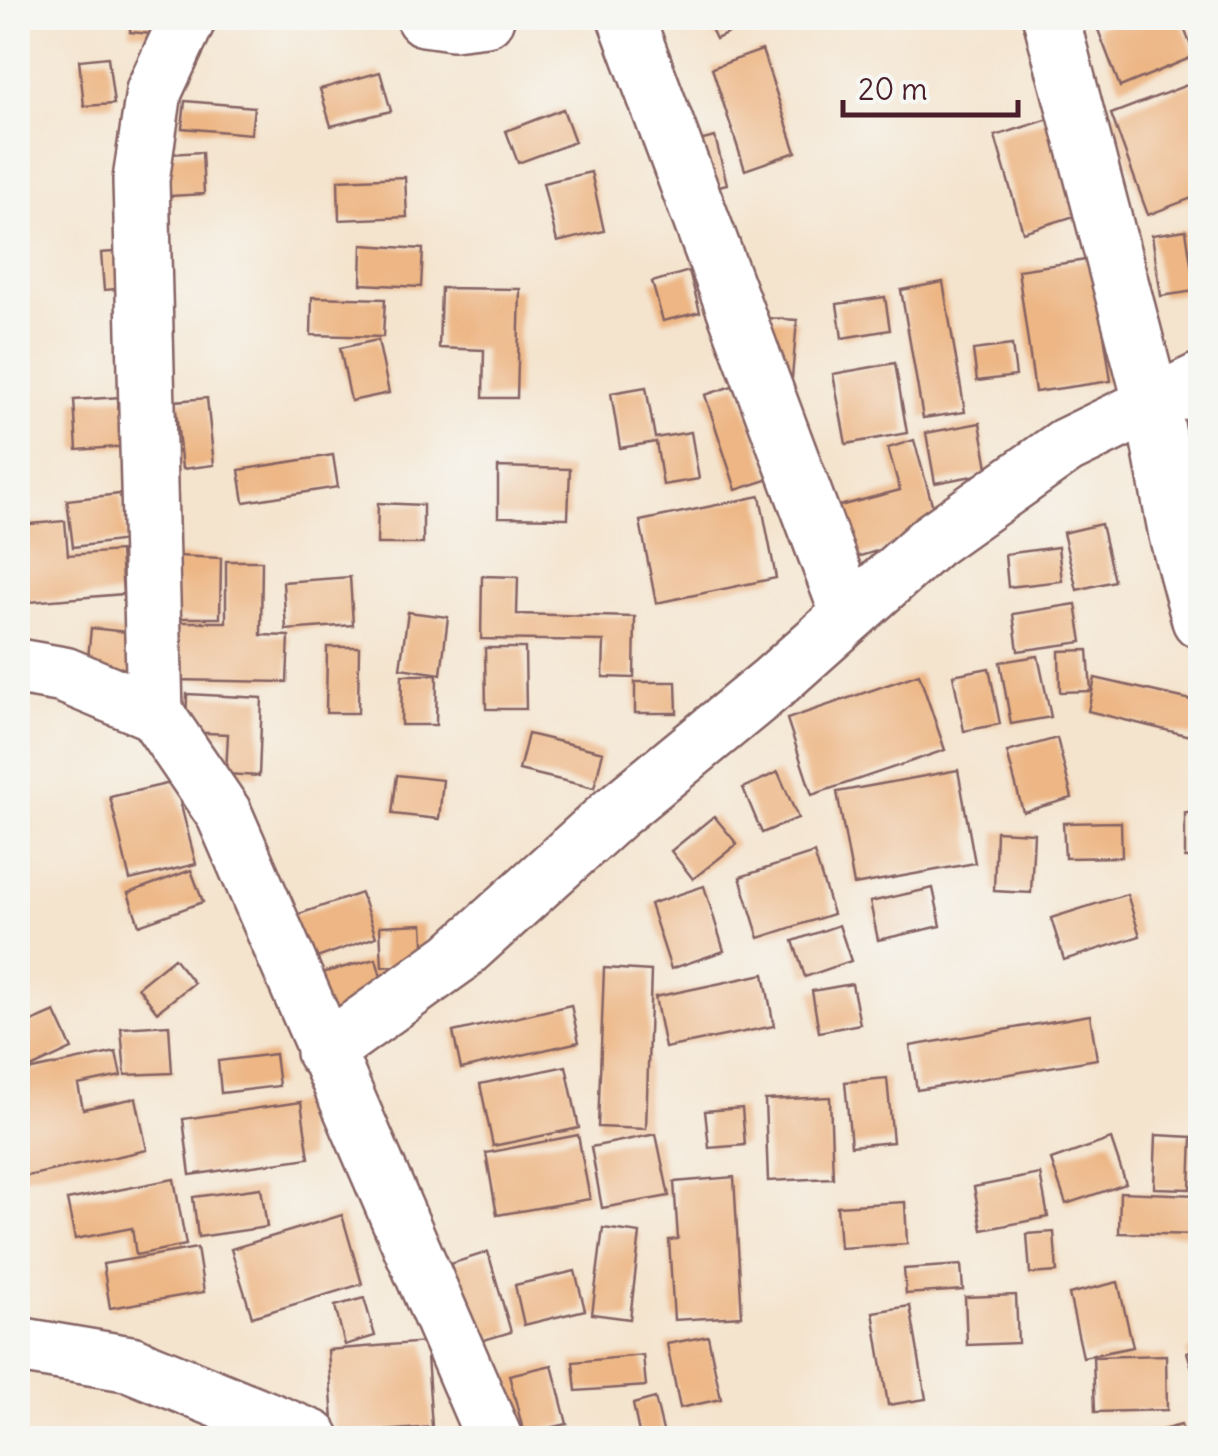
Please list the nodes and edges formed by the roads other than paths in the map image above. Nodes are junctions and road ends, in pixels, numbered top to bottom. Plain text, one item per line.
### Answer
1 (188, 18) edge
2 (424, 18) edge
3 (486, 18) edge
4 (626, 18) edge
5 (1051, 18) edge
6 (1200, 380) edge
7 (1152, 404) junction
8 (849, 615) junction
9 (1200, 620) edge
10 (18, 667) edge
11 (155, 713) junction
12 (324, 1052) junction
13 (18, 1345) edge
14 (312, 1438) edge
15 (494, 1438) edge

1 - 11 street
2 - 3 street
4 - 8 street
5 - 7 street
6 - 7 street
7 - 8 street
7 - 9 street
8 - 12 street
10 - 11 street
11 - 12 street
12 - 15 street
13 - 14 street

